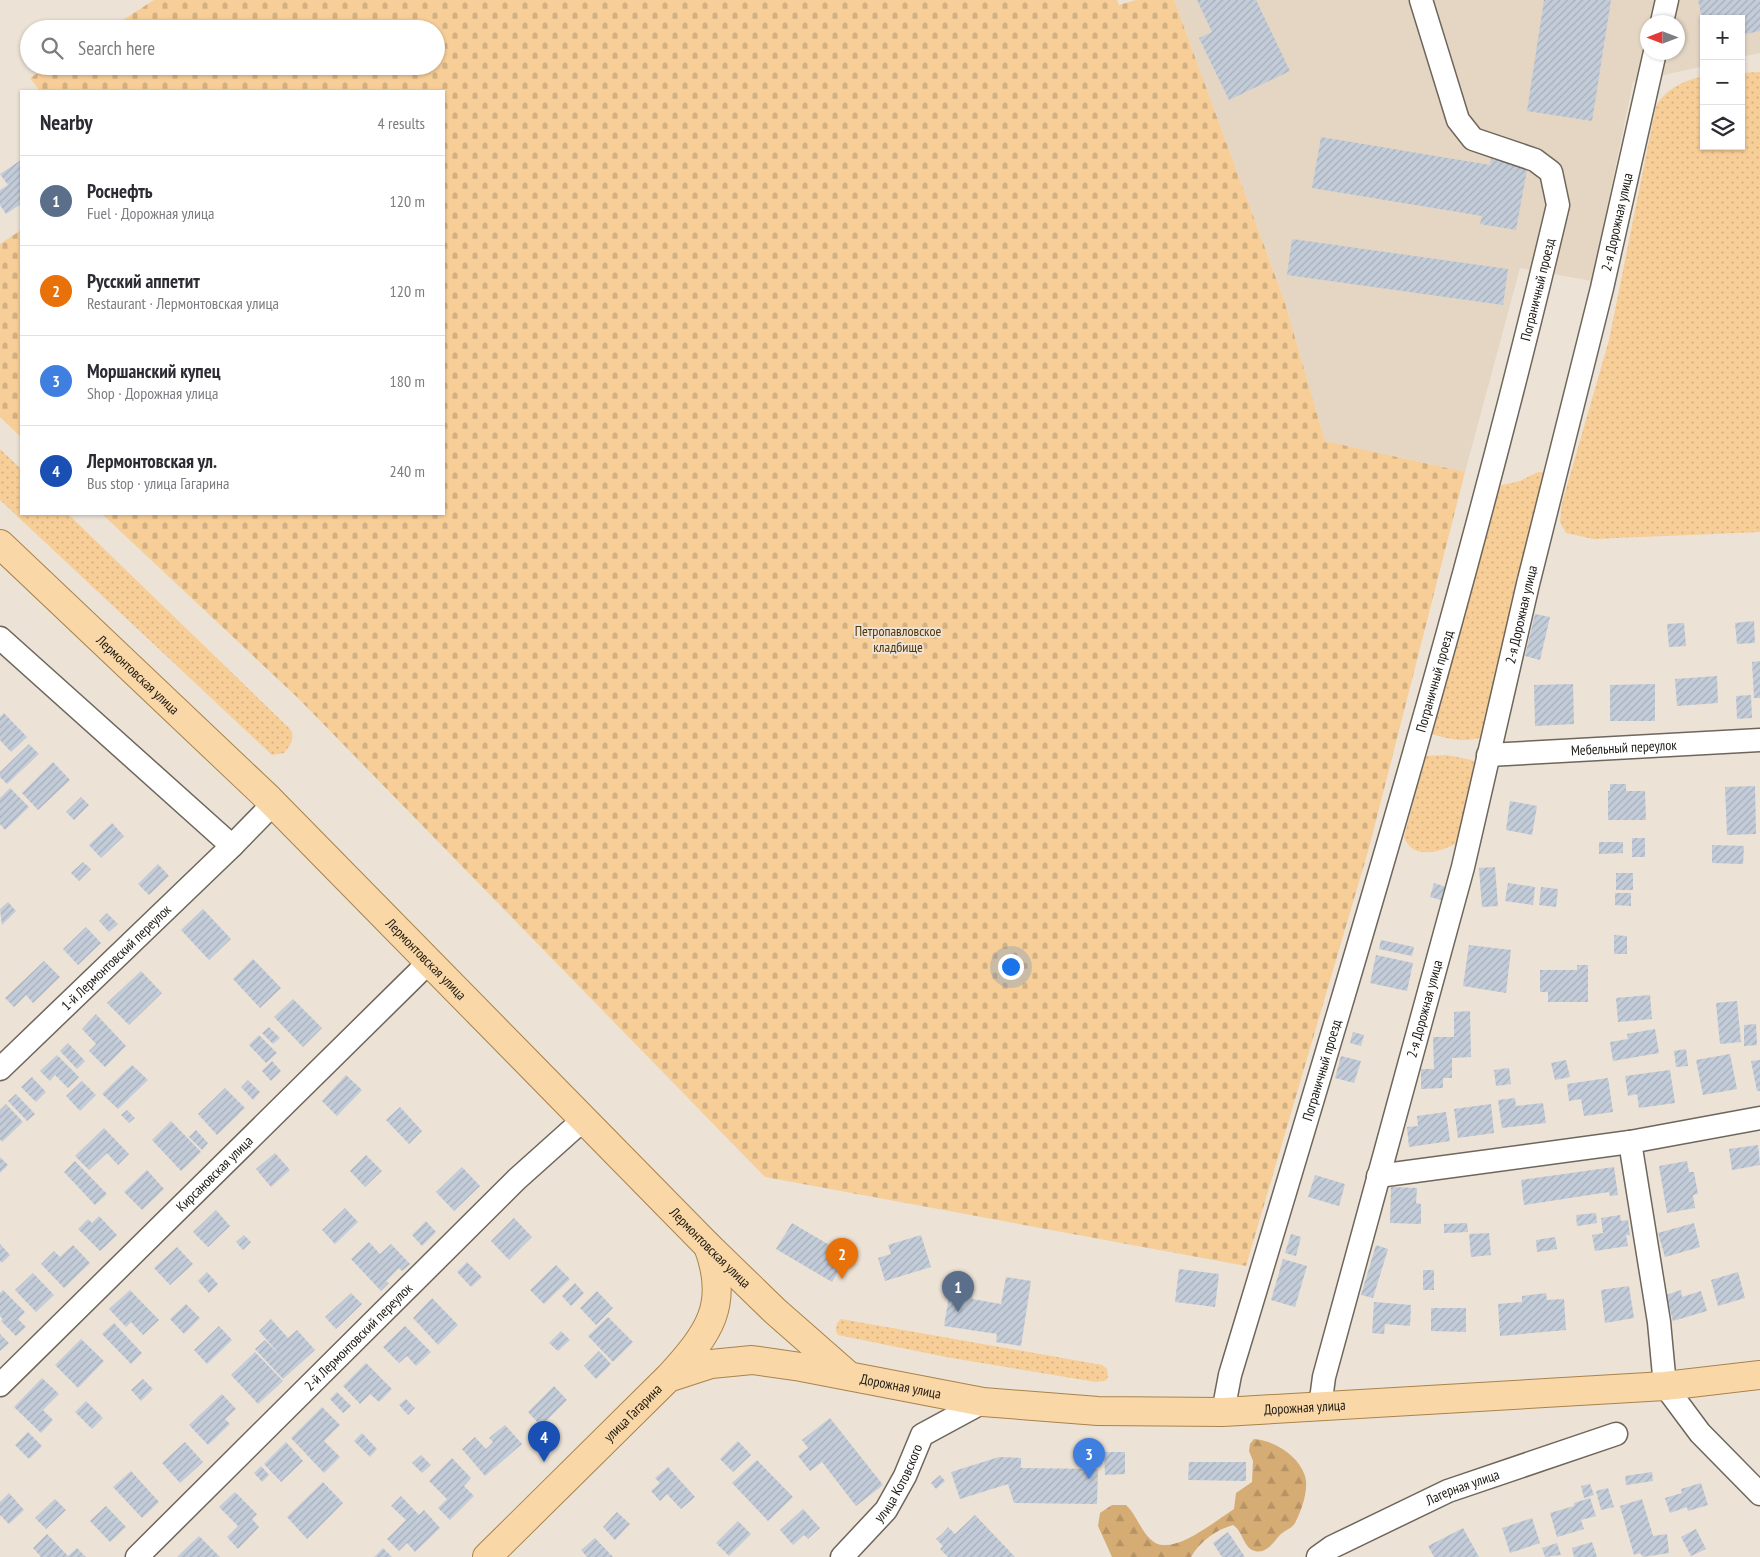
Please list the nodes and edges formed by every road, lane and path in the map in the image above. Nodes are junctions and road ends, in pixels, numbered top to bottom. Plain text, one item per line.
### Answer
1 (1421, 0) edge
2 (1667, 0) edge
3 (1664, 15) edge
4 (1653, 60) edge
5 (0, 544) edge
6 (0, 638) edge
7 (1760, 740) edge
8 (1488, 755) junction
9 (273, 804) junction
10 (232, 846) junction
11 (429, 962) junction
12 (0, 1069) edge
13 (584, 1118) junction
14 (1760, 1118) edge
15 (1630, 1142) junction
16 (1378, 1176) junction
17 (708, 1246) junction
18 (1760, 1375) edge
19 (850, 1377) junction
20 (668, 1378) junction
21 (0, 1385) edge
22 (1665, 1386) junction
23 (983, 1402) junction
24 (1320, 1407) junction
25 (1223, 1412) junction
26 (1616, 1434) dead end
27 (1760, 1494) edge
28 (137, 1557) edge
29 (487, 1557) edge
30 (842, 1557) edge
31 (1318, 1557) edge

1 - 25 street, Пограничный проезд
2 - 3 street
4 - 8 street, 2-я Дорожная улица
5 - 9 main road, Лермонтовская улица
6 - 10 street
7 - 8 street, Мебельный переулок
8 - 16 street, 2-я Дорожная улица
9 - 10 street, 1-й Лермонтовский переулок
9 - 11 main road, Лермонтовская улица
10 - 12 street, 1-й Лермонтовский переулок
11 - 13 main road, Лермонтовская улица
11 - 21 street, Кирсановская улица
13 - 17 main road, Лермонтовская улица
13 - 28 street, 2-й Лермонтовский переулок
14 - 15 street
15 - 16 street
15 - 22 street
16 - 24 street, 2-я Дорожная улица
17 - 19 main road, Лермонтовская улица
17 - 20 main road
18 - 22 main road, Дорожная улица
19 - 20 main road, улица Гагарина
19 - 23 main road, Дорожная улица
20 - 29 main road, улица Гагарина
22 - 24 main road, Дорожная улица
22 - 27 street
23 - 25 main road, Дорожная улица
23 - 30 street, улица Котовского
24 - 25 main road, Дорожная улица
26 - 31 street, Лагерная улица

